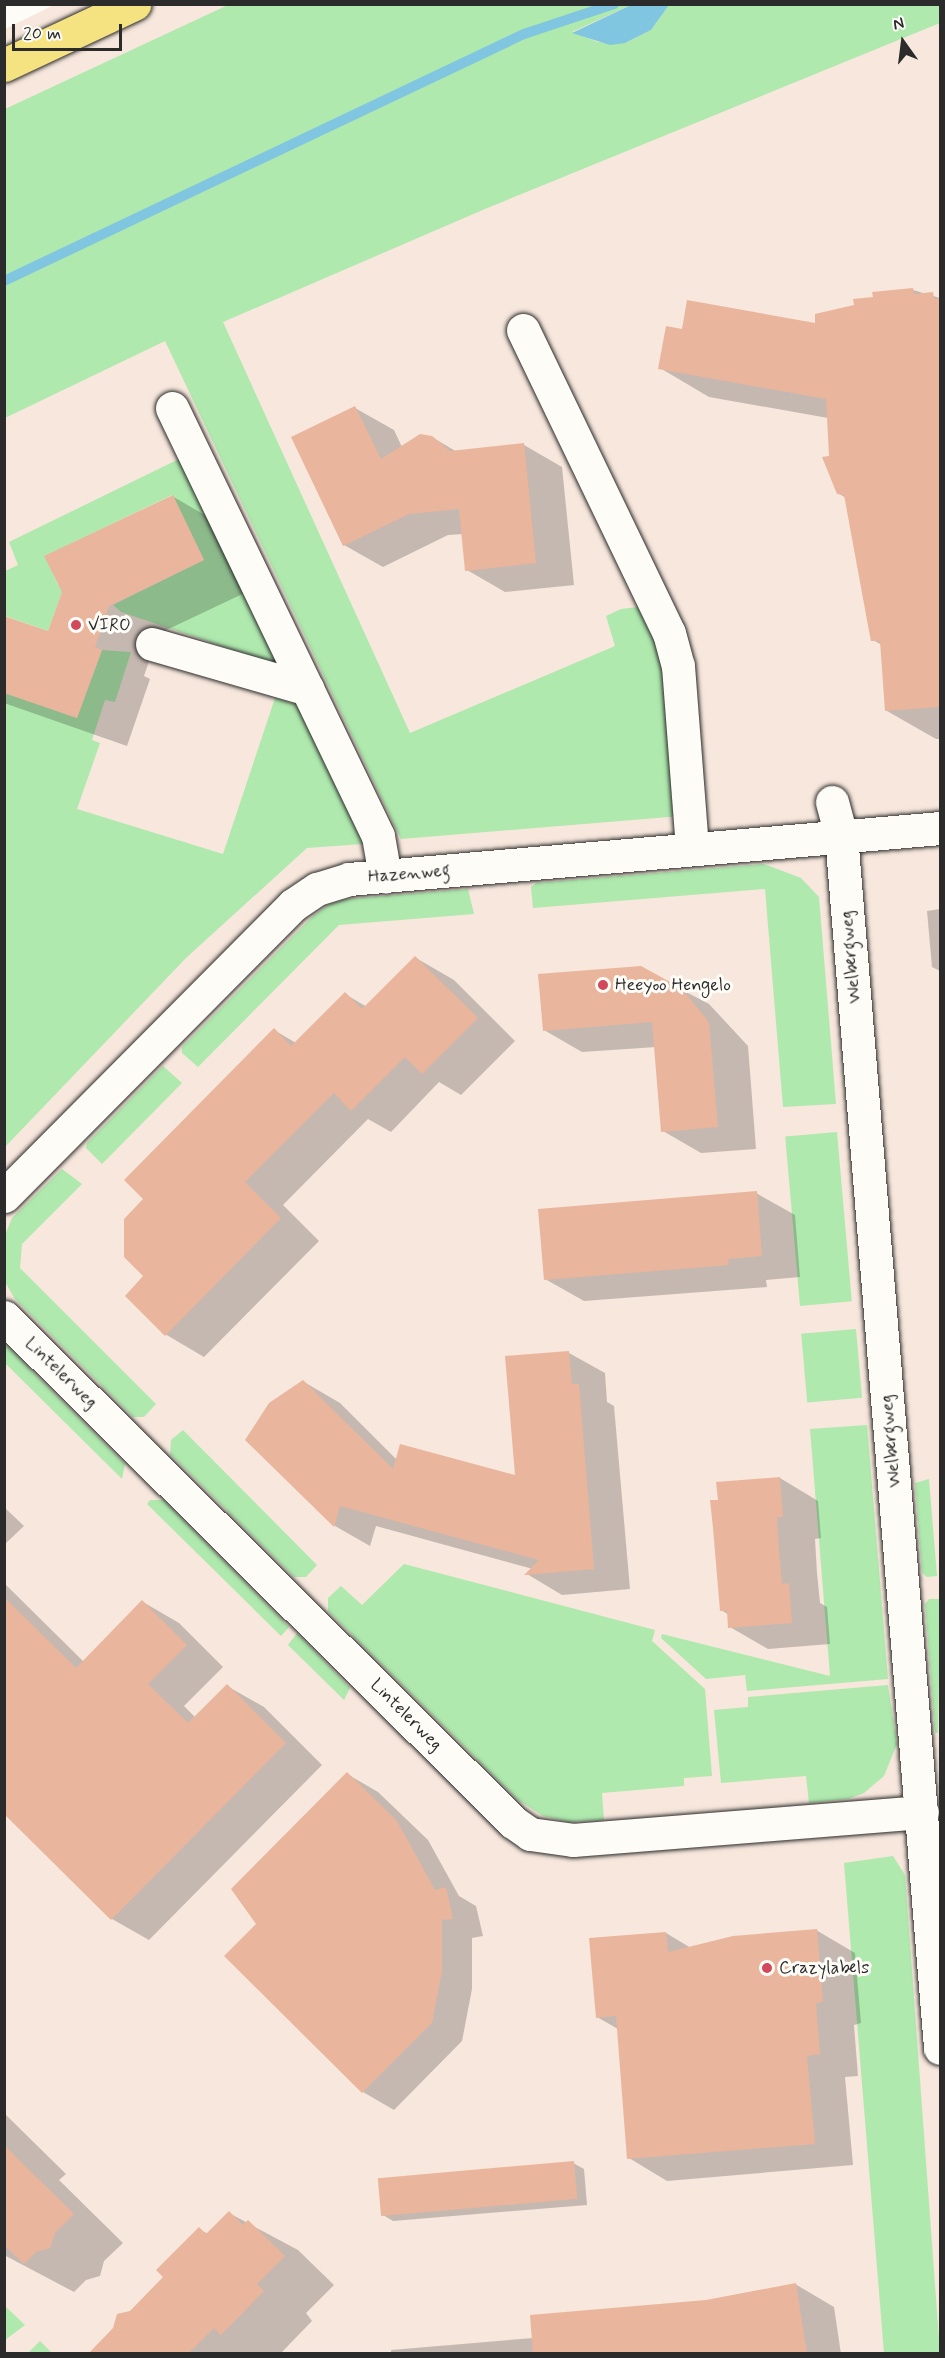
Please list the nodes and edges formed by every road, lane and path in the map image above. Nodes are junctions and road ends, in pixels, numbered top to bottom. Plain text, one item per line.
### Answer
1 (134, 4) edge
2 (4, 65) edge
3 (523, 330) dead end
4 (172, 408) dead end
5 (152, 645) dead end
6 (308, 689) junction
7 (832, 802) dead end
8 (940, 828) edge
9 (841, 835) junction
10 (692, 848) junction
11 (385, 876) junction
12 (4, 1196) edge
13 (4, 1317) edge
14 (922, 1812) junction
15 (940, 2048) edge

1 - 2 highway
3 - 10 street
4 - 6 street
5 - 6 street
6 - 11 street
7 - 9 street, Welbergweg
8 - 9 street, Hazenweg
9 - 10 street, Hazenweg
9 - 14 street, Welbergweg
10 - 11 street, Hazenweg
11 - 12 street, Hazenweg
13 - 14 street, Lintelerweg
14 - 15 street, Welbergweg

